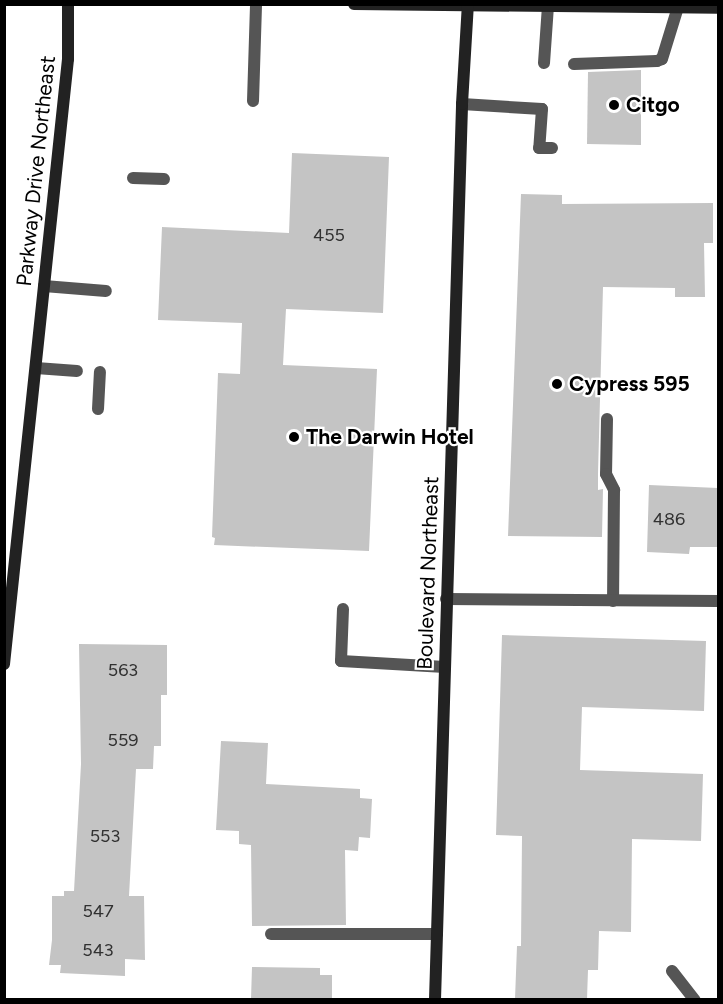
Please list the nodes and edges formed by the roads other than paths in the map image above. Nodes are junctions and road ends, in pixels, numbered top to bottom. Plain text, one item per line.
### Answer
1 (68, 4) edge
2 (256, 4) edge
3 (354, 4) edge
4 (468, 5) edge
5 (548, 6) junction
6 (678, 7) junction
7 (718, 8) edge
8 (544, 63) dead end
9 (574, 64) dead end
10 (253, 100) dead end
11 (462, 104) junction
12 (552, 148) dead end
13 (133, 178) dead end
14 (164, 179) dead end
15 (44, 286) junction
16 (106, 291) dead end
17 (36, 368) junction
18 (76, 371) dead end
19 (100, 372) dead end
20 (98, 409) dead end
21 (607, 419) dead end
22 (447, 599) junction
23 (613, 600) junction
24 (718, 601) edge
25 (343, 609) dead end
26 (7, 617) edge
27 (4, 664) edge
28 (444, 667) junction
29 (271, 934) dead end
30 (436, 934) junction
31 (672, 971) dead end
32 (435, 999) edge
33 (695, 999) edge

1 - 15 main road, Parkway Drive Northeast
2 - 10 street
3 - 4 main road
4 - 5 main road
4 - 11 main road, Boulevard Northeast
5 - 6 main road
5 - 8 street
6 - 7 main road
6 - 9 street
11 - 12 street
11 - 22 main road, Boulevard Northeast
13 - 14 street
15 - 16 street
15 - 17 main road, Parkway Drive Northeast
17 - 18 street
17 - 26 main road, Parkway Drive Northeast
19 - 20 street
21 - 23 street
22 - 23 street
22 - 28 main road, Boulevard Northeast
23 - 24 street
25 - 28 street
26 - 27 main road, Parkway Drive Northeast
28 - 30 main road, Boulevard Northeast
29 - 30 street
30 - 32 main road, Boulevard Northeast
31 - 33 street

